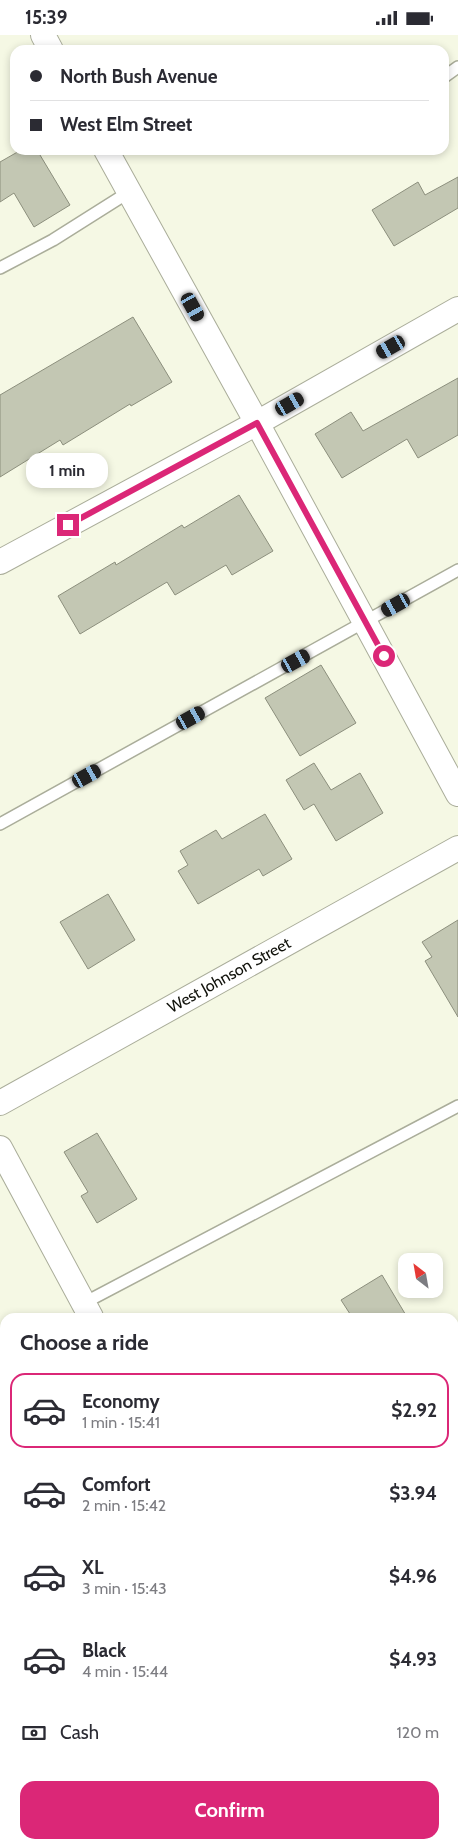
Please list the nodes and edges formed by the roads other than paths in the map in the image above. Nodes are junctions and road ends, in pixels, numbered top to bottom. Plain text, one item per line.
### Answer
1 (109, 155) edge
2 (129, 192) junction
3 (0, 268) edge
4 (458, 309) edge
5 (257, 423) junction
6 (0, 562) edge
7 (458, 570) edge
8 (365, 622) junction
9 (458, 794) edge
10 (0, 824) edge
11 (458, 848) edge
12 (0, 1103) edge
13 (458, 1106) edge
14 (0, 1148) edge
15 (88, 1310) edge

1 - 2 street
2 - 3 lane
2 - 5 street
4 - 5 street
5 - 6 street
5 - 8 street
7 - 8 lane
8 - 9 street
8 - 10 lane
11 - 12 street, West Johnson Street
13 - 15 lane
14 - 15 street

